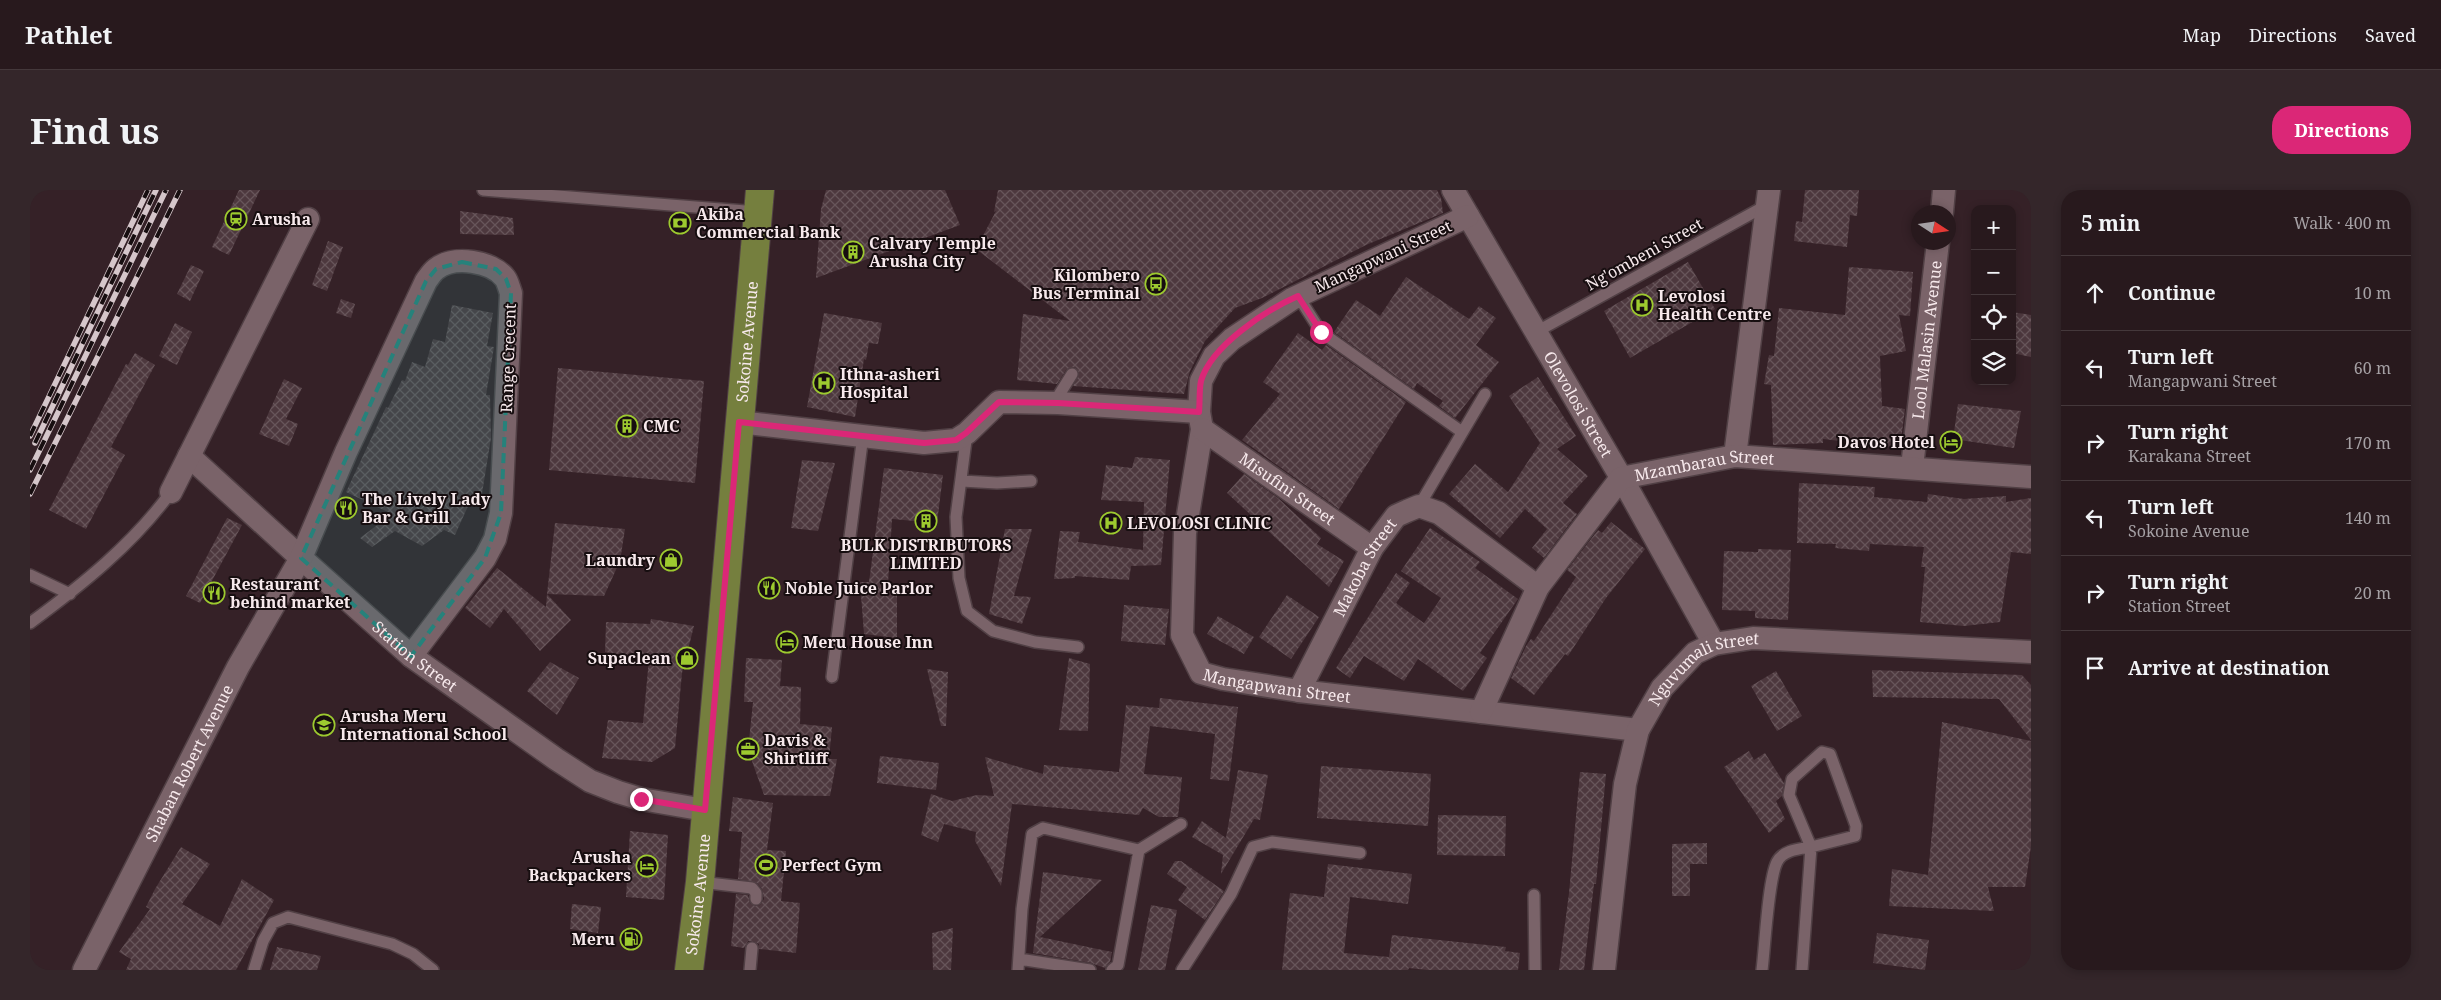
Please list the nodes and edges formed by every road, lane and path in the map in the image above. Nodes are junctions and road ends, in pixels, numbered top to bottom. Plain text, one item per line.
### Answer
1 (483, 190) edge
2 (1453, 190) edge
3 (1944, 190) edge
4 (1768, 198) edge
5 (759, 201) edge
6 (1943, 205) edge
7 (1468, 216) junction
8 (308, 219) dead end
9 (1937, 250) edge
10 (1298, 296) junction
11 (1536, 332) junction
12 (1072, 374) dead end
13 (1485, 394) dead end
14 (1054, 403) junction
15 (1200, 421) junction
16 (739, 422) junction
17 (1462, 432) junction
18 (966, 433) junction
19 (863, 435) junction
20 (189, 456) junction
21 (1735, 456) junction
22 (1912, 467) junction
23 (2031, 477) edge
24 (1621, 478) junction
25 (962, 481) junction
26 (1031, 481) dead end
27 (171, 492) joint
28 (1419, 506) junction
29 (1372, 548) junction
30 (301, 558) junction
31 (30, 575) edge
32 (1538, 588) junction
33 (70, 594) junction
34 (30, 623) edge
35 (1714, 644) junction
36 (1078, 647) dead end
37 (2031, 652) edge
38 (411, 656) junction
39 (832, 677) dead end
40 (1299, 692) junction
41 (1481, 712) junction
42 (1638, 730) junction
43 (705, 810) junction
44 (1180, 824) dead end
45 (1811, 846) junction
46 (1139, 850) junction
47 (1360, 853) dead end
48 (700, 882) junction
49 (1534, 895) dead end
50 (756, 899) dead end
51 (752, 948) dead end
52 (1018, 965) edge
53 (84, 970) edge
54 (254, 970) edge
55 (434, 970) edge
56 (689, 970) edge
57 (750, 970) edge
58 (1090, 970) edge
59 (1112, 970) edge
60 (1182, 970) edge
61 (1534, 970) edge
62 (1604, 970) edge
63 (1762, 970) edge
64 (1802, 970) edge

1 - 5 lane
2 - 7 street, Olevolosi Street
3 - 6 street
4 - 11 lane, Ng'ombeni Street
4 - 21 street
5 - 16 main road, Sokoine Avenue
7 - 10 street, Mangapwani Street
7 - 11 street, Olevolosi Street
8 - 20 street
9 - 22 street, Lool Malasin Avenue
10 - 15 street, Mangapwani Street
10 - 17 lane
11 - 24 street, Olevolosi Street
12 - 14 lane
13 - 17 lane
14 - 15 street
14 - 18 street
15 - 29 street, Misufini Street
15 - 40 street, Mangapwani Street
16 - 19 street
16 - 43 main road, Sokoine Avenue
17 - 28 lane
18 - 19 street
18 - 25 lane
19 - 39 lane
20 - 27 street
20 - 30 street, Station Street
21 - 22 street, Mzambarau Street
21 - 24 street, Mzambarau Street
22 - 23 street, Mzambarau Street
24 - 32 street, Mzambarau Street
24 - 35 street, Olevolosi Street
25 - 26 lane
25 - 36 lane
27 - 33 lane
28 - 29 street, Makoba Street
28 - 32 street
29 - 40 street, Makoba Street
30 - 38 street, Station Street
30 - 38 street, Range Crecent
30 - 53 street, Shaban Robert Avenue
31 - 33 lane
32 - 41 street, Mzambarau Street
33 - 34 lane
35 - 37 street, Nguvumali Street
35 - 42 street, Nguvumali Street
38 - 43 street, Station Street
40 - 41 street, Mangapwani Street
41 - 42 street, Mangapwani Street
42 - 62 street, Nguvumali Street
43 - 48 main road, Sokoine Avenue
44 - 46 lane
45 - 45 lane
45 - 63 lane
45 - 64 lane
46 - 52 lane
46 - 59 lane
47 - 60 lane
48 - 50 lane
48 - 56 main road, Sokoine Avenue
49 - 61 lane
51 - 57 lane
52 - 58 lane
54 - 55 lane

